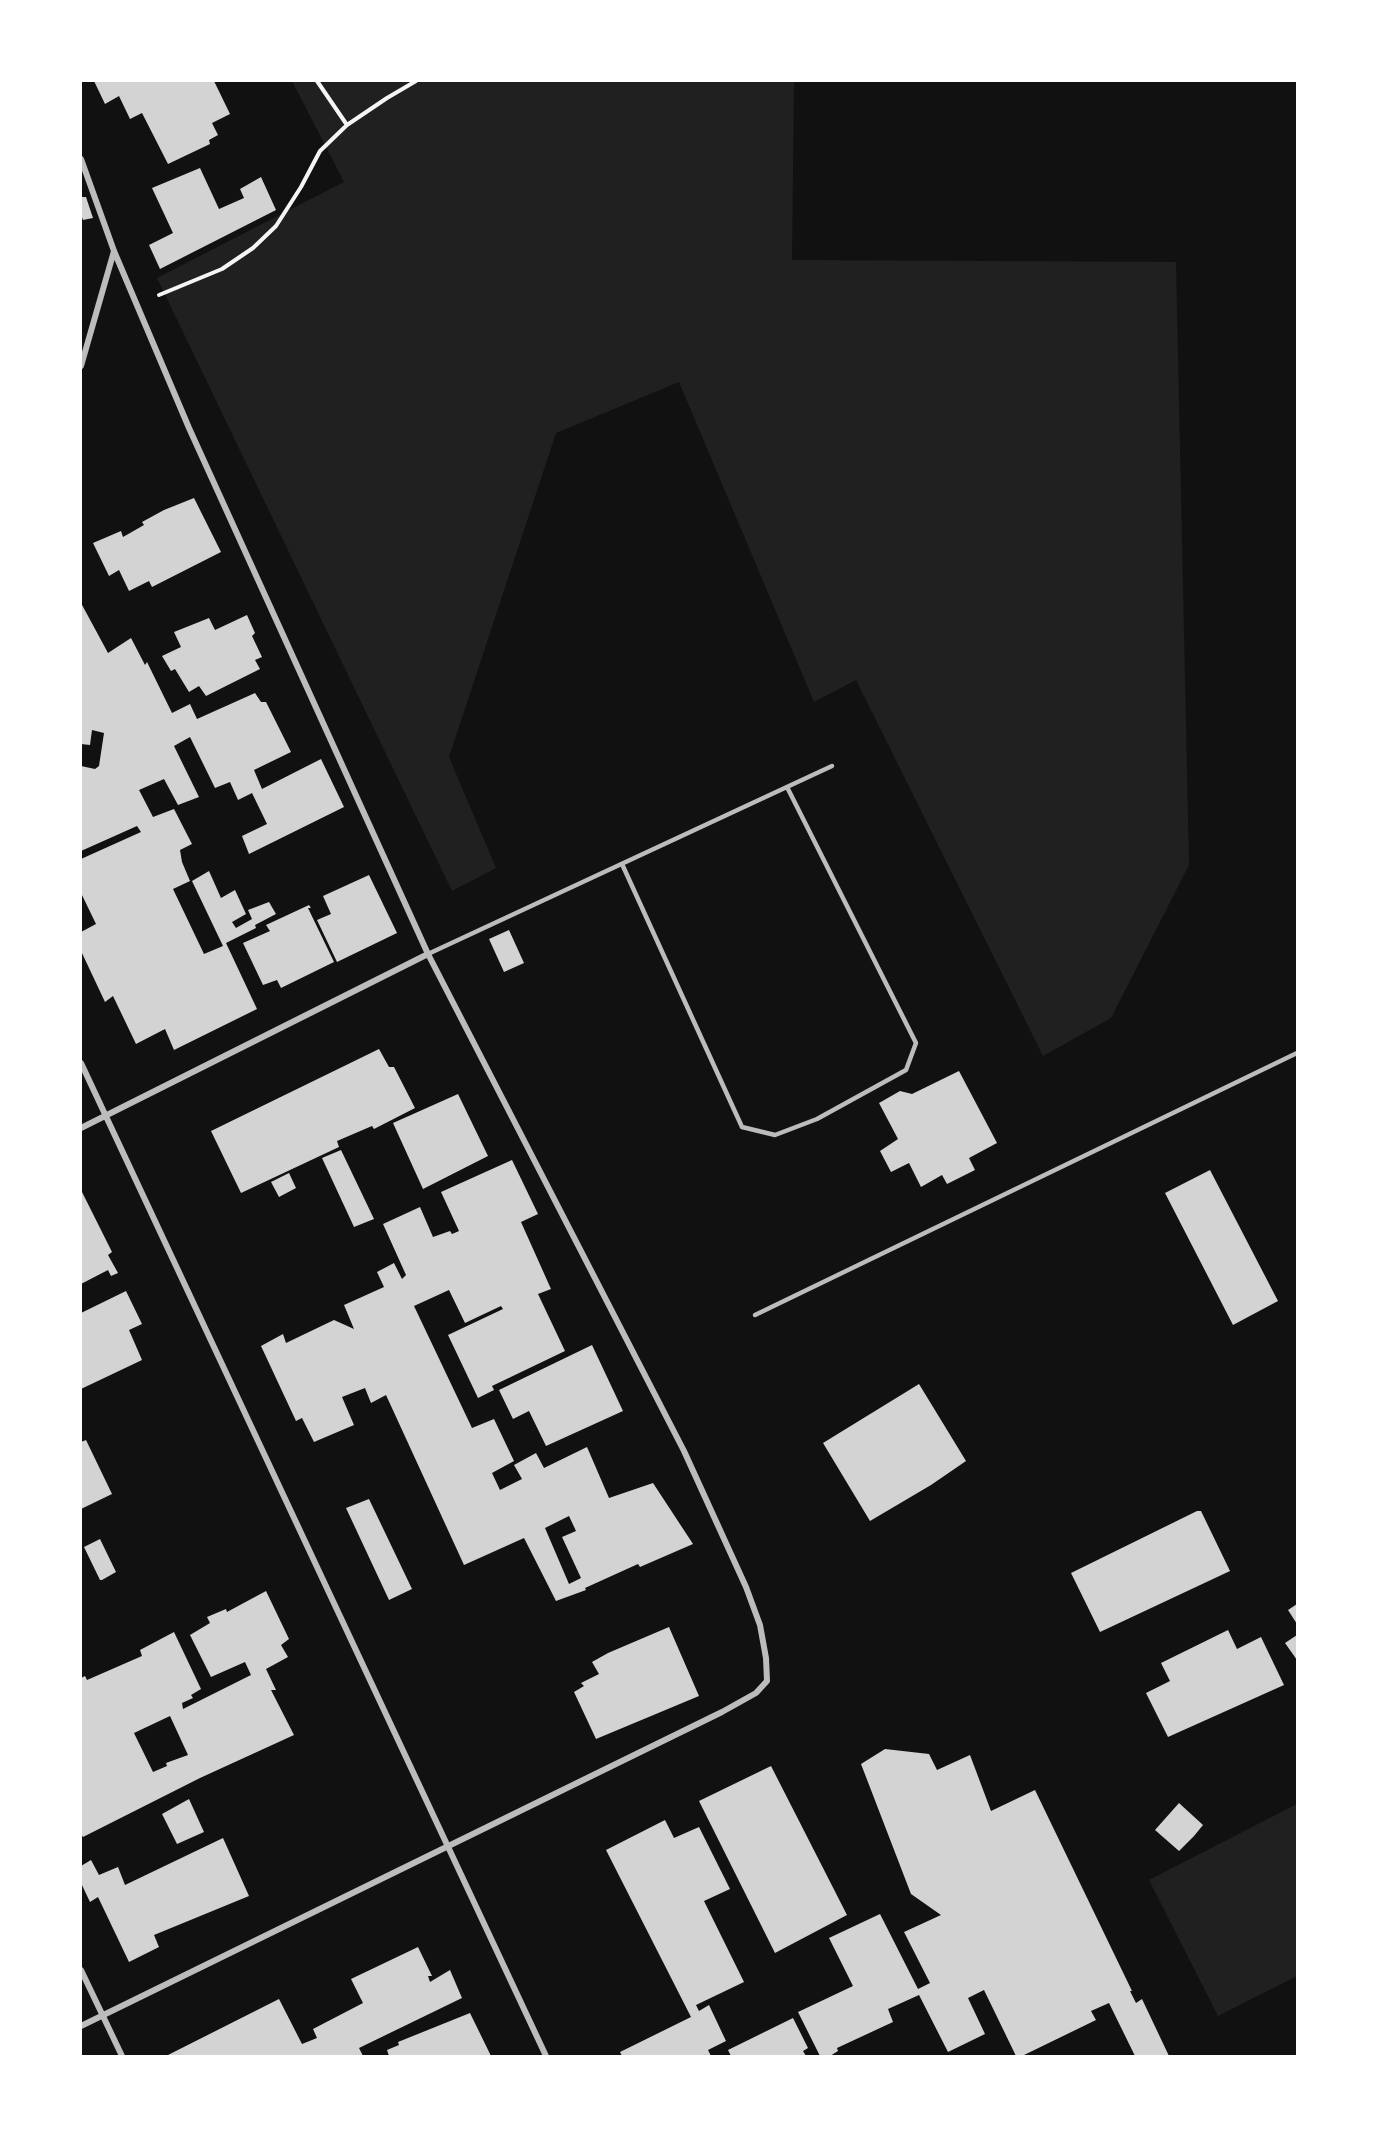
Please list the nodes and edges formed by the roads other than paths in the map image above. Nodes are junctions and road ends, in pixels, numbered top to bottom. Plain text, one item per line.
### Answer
1 (81, 159) edge
2 (114, 251) junction
3 (81, 366) edge
4 (832, 766) dead end
5 (787, 787) junction
6 (622, 864) junction
7 (428, 954) junction
8 (1297, 1053) edge
9 (81, 1063) edge
10 (105, 1117) junction
11 (81, 1128) edge
12 (755, 1315) dead end
13 (447, 1846) junction
14 (81, 1970) edge
15 (102, 2015) junction
16 (81, 2026) edge
17 (122, 2056) edge
18 (546, 2056) edge

1 - 2 street
2 - 3 street
2 - 7 street
4 - 5 lane
5 - 6 lane
5 - 6 lane
6 - 7 lane
7 - 10 street
7 - 13 street
8 - 12 lane
9 - 10 street
10 - 11 street
10 - 13 street
13 - 15 street
13 - 18 street
14 - 15 street
15 - 16 street
15 - 17 street

